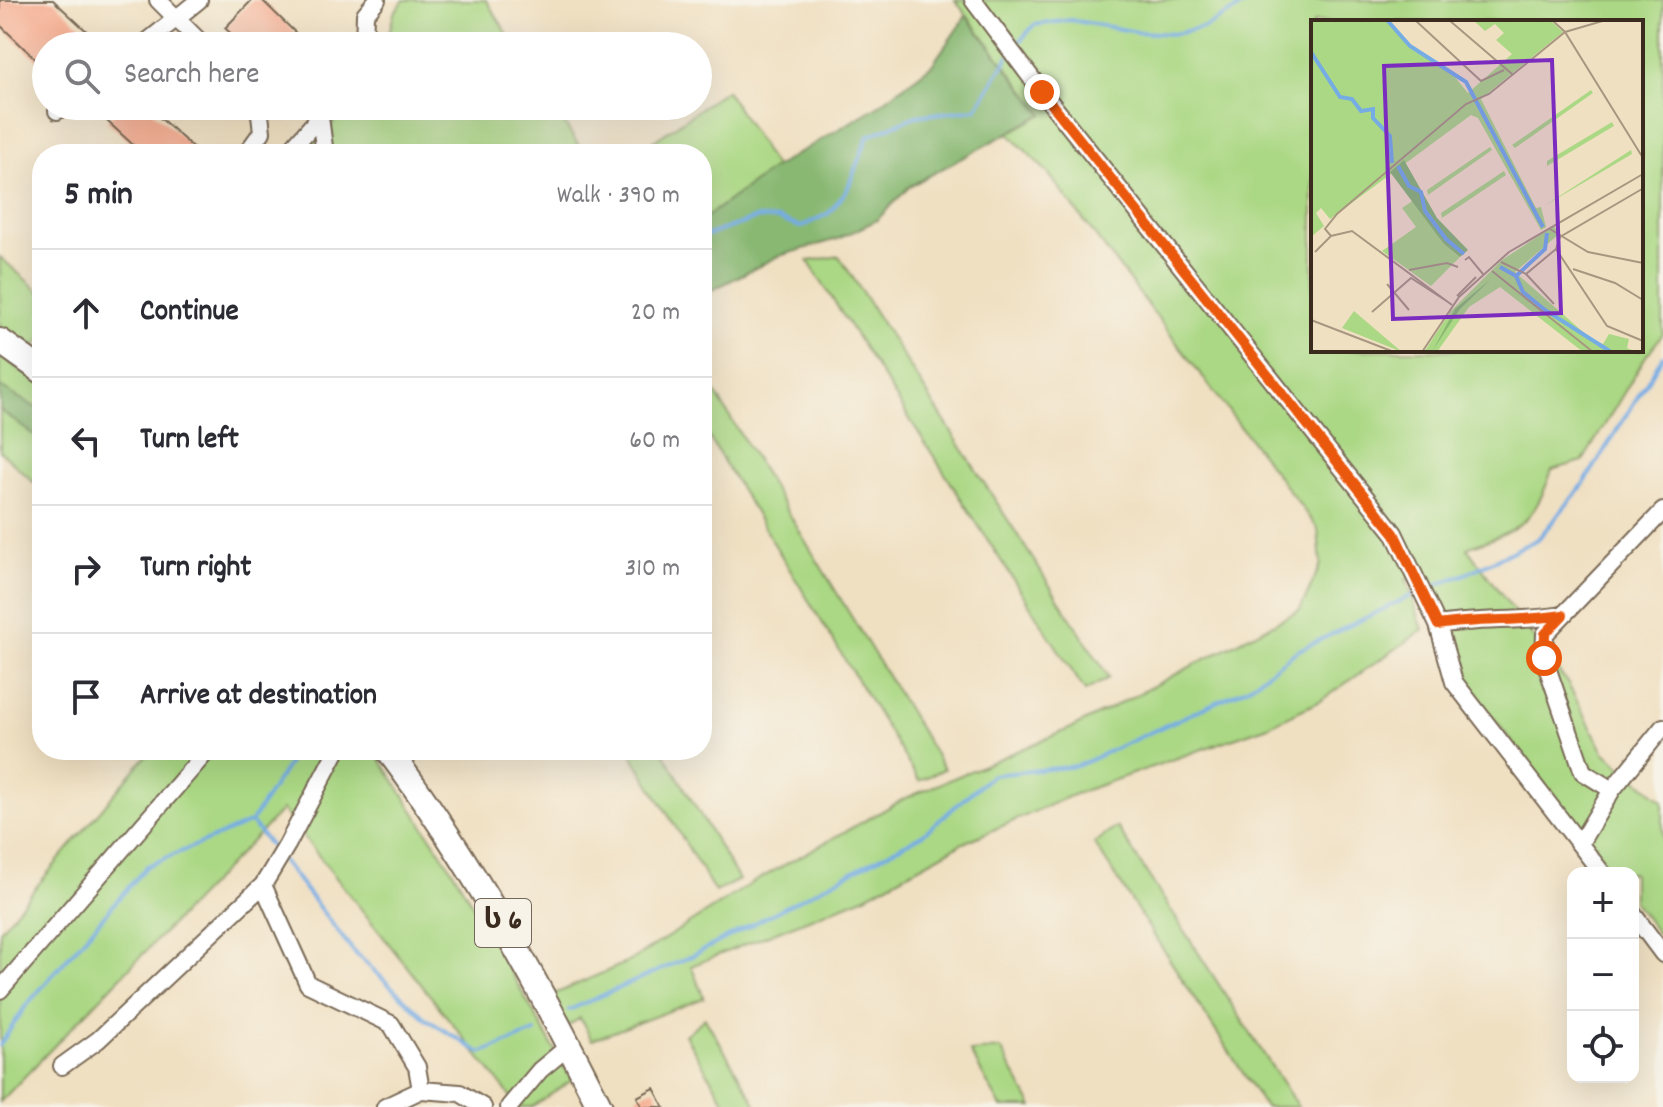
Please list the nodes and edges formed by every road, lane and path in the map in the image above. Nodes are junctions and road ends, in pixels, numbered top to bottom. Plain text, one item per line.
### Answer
1 (158, 0) edge
2 (199, 0) edge
3 (377, 0) edge
4 (973, 0) edge
5 (177, 19) junction
6 (160, 32) edge
7 (190, 32) edge
8 (364, 32) edge
9 (261, 120) edge
10 (316, 120) edge
11 (324, 120) edge
12 (253, 144) edge
13 (296, 144) edge
14 (325, 144) edge
15 (0, 341) edge
16 (32, 364) edge
17 (1663, 511) edge
18 (1563, 615) junction
19 (1438, 625) junction
20 (1663, 727) edge
21 (199, 760) edge
22 (332, 760) edge
23 (395, 760) edge
24 (1612, 790) junction
25 (1580, 843) junction
26 (1598, 867) edge
27 (263, 885) junction
28 (1639, 922) edge
29 (1663, 954) edge
30 (0, 990) edge
31 (569, 1046) junction
32 (62, 1066) dead end
33 (421, 1090) junction
34 (385, 1107) edge
35 (483, 1107) edge
36 (509, 1107) edge
37 (600, 1107) edge

1 - 5 street
2 - 5 street
3 - 8 street
4 - 19 street
5 - 6 street
5 - 7 street
9 - 12 street
10 - 13 street
11 - 14 street
15 - 16 highway
17 - 18 street
18 - 19 street
18 - 24 street
19 - 25 street
20 - 24 street
21 - 30 street
22 - 27 street
23 - 31 highway, ს 6
24 - 25 street
25 - 26 street
27 - 32 street
27 - 33 street
28 - 29 street
31 - 36 street
31 - 37 highway, ს 6
33 - 34 street
33 - 35 street

